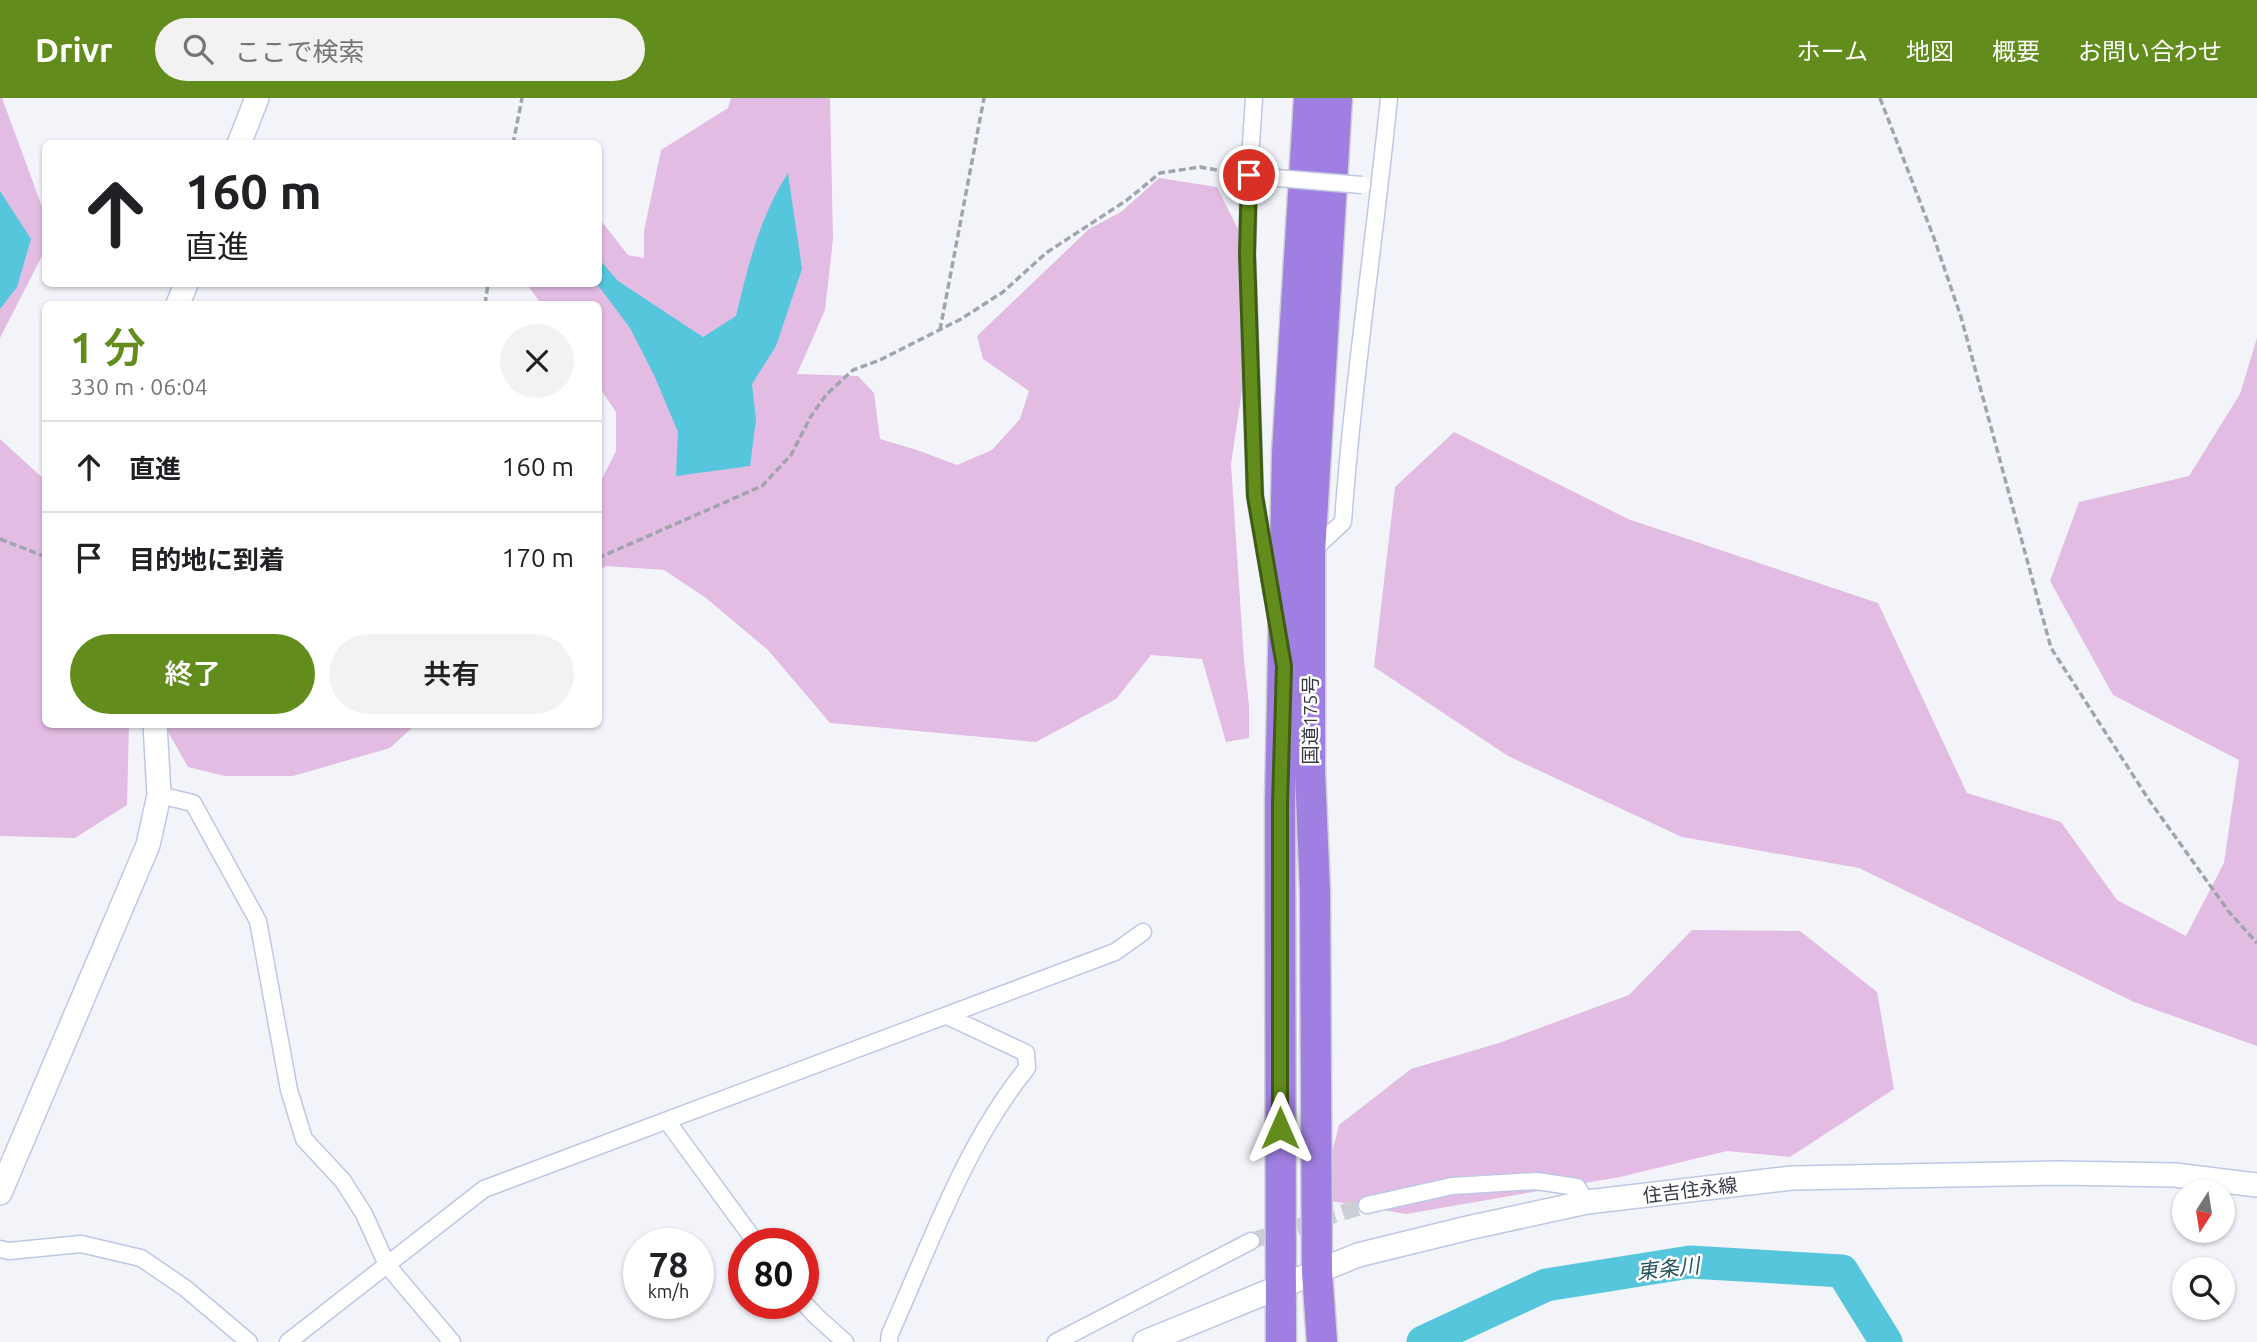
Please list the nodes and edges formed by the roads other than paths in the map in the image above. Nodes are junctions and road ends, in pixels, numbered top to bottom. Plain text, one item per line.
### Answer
1 (257, 98) edge
2 (1254, 98) edge
3 (1309, 98) edge
4 (1337, 98) edge
5 (1390, 98) edge
6 (241, 140) edge
7 (1257, 176) junction
8 (1380, 190) junction
9 (1310, 553) junction
10 (1284, 666) junction
11 (155, 728) edge
12 (159, 795) junction
13 (1143, 932) dead end
14 (947, 1016) junction
15 (667, 1121) junction
16 (2257, 1185) edge
17 (0, 1193) edge
18 (1587, 1202) junction
19 (1367, 1205) tunnel mouth
20 (745, 1228) edge
21 (1251, 1241) tunnel mouth
22 (0, 1249) edge
23 (387, 1265) junction
24 (1317, 1272) junction
25 (1279, 1287) junction
26 (819, 1317) edge
27 (1322, 1333) edge
28 (1281, 1338) edge
29 (249, 1342) edge
30 (288, 1342) edge
31 (452, 1342) edge
32 (845, 1342) edge
33 (889, 1342) edge
34 (1056, 1342) edge
35 (1145, 1342) edge

1 - 6 main road
2 - 7 street
3 - 10 highway, 国道175号
4 - 9 highway, 国道175号
5 - 8 street
7 - 8 street, bridge
7 - 10 street
8 - 9 street
9 - 24 highway, 国道175号
10 - 25 highway, 国道175号
11 - 12 main road
12 - 17 main road
12 - 23 street
13 - 14 street
14 - 15 street
14 - 33 street
15 - 20 street
15 - 23 street
16 - 18 main road, 住吉住永線
18 - 19 street
18 - 24 main road, 住吉住永線
21 - 34 street
22 - 29 street
23 - 30 street
23 - 31 street
24 - 25 main road, 住吉住永線
24 - 27 highway, 国道175号
25 - 28 highway, 国道175号
25 - 35 main road, 住吉住永線
26 - 32 street

